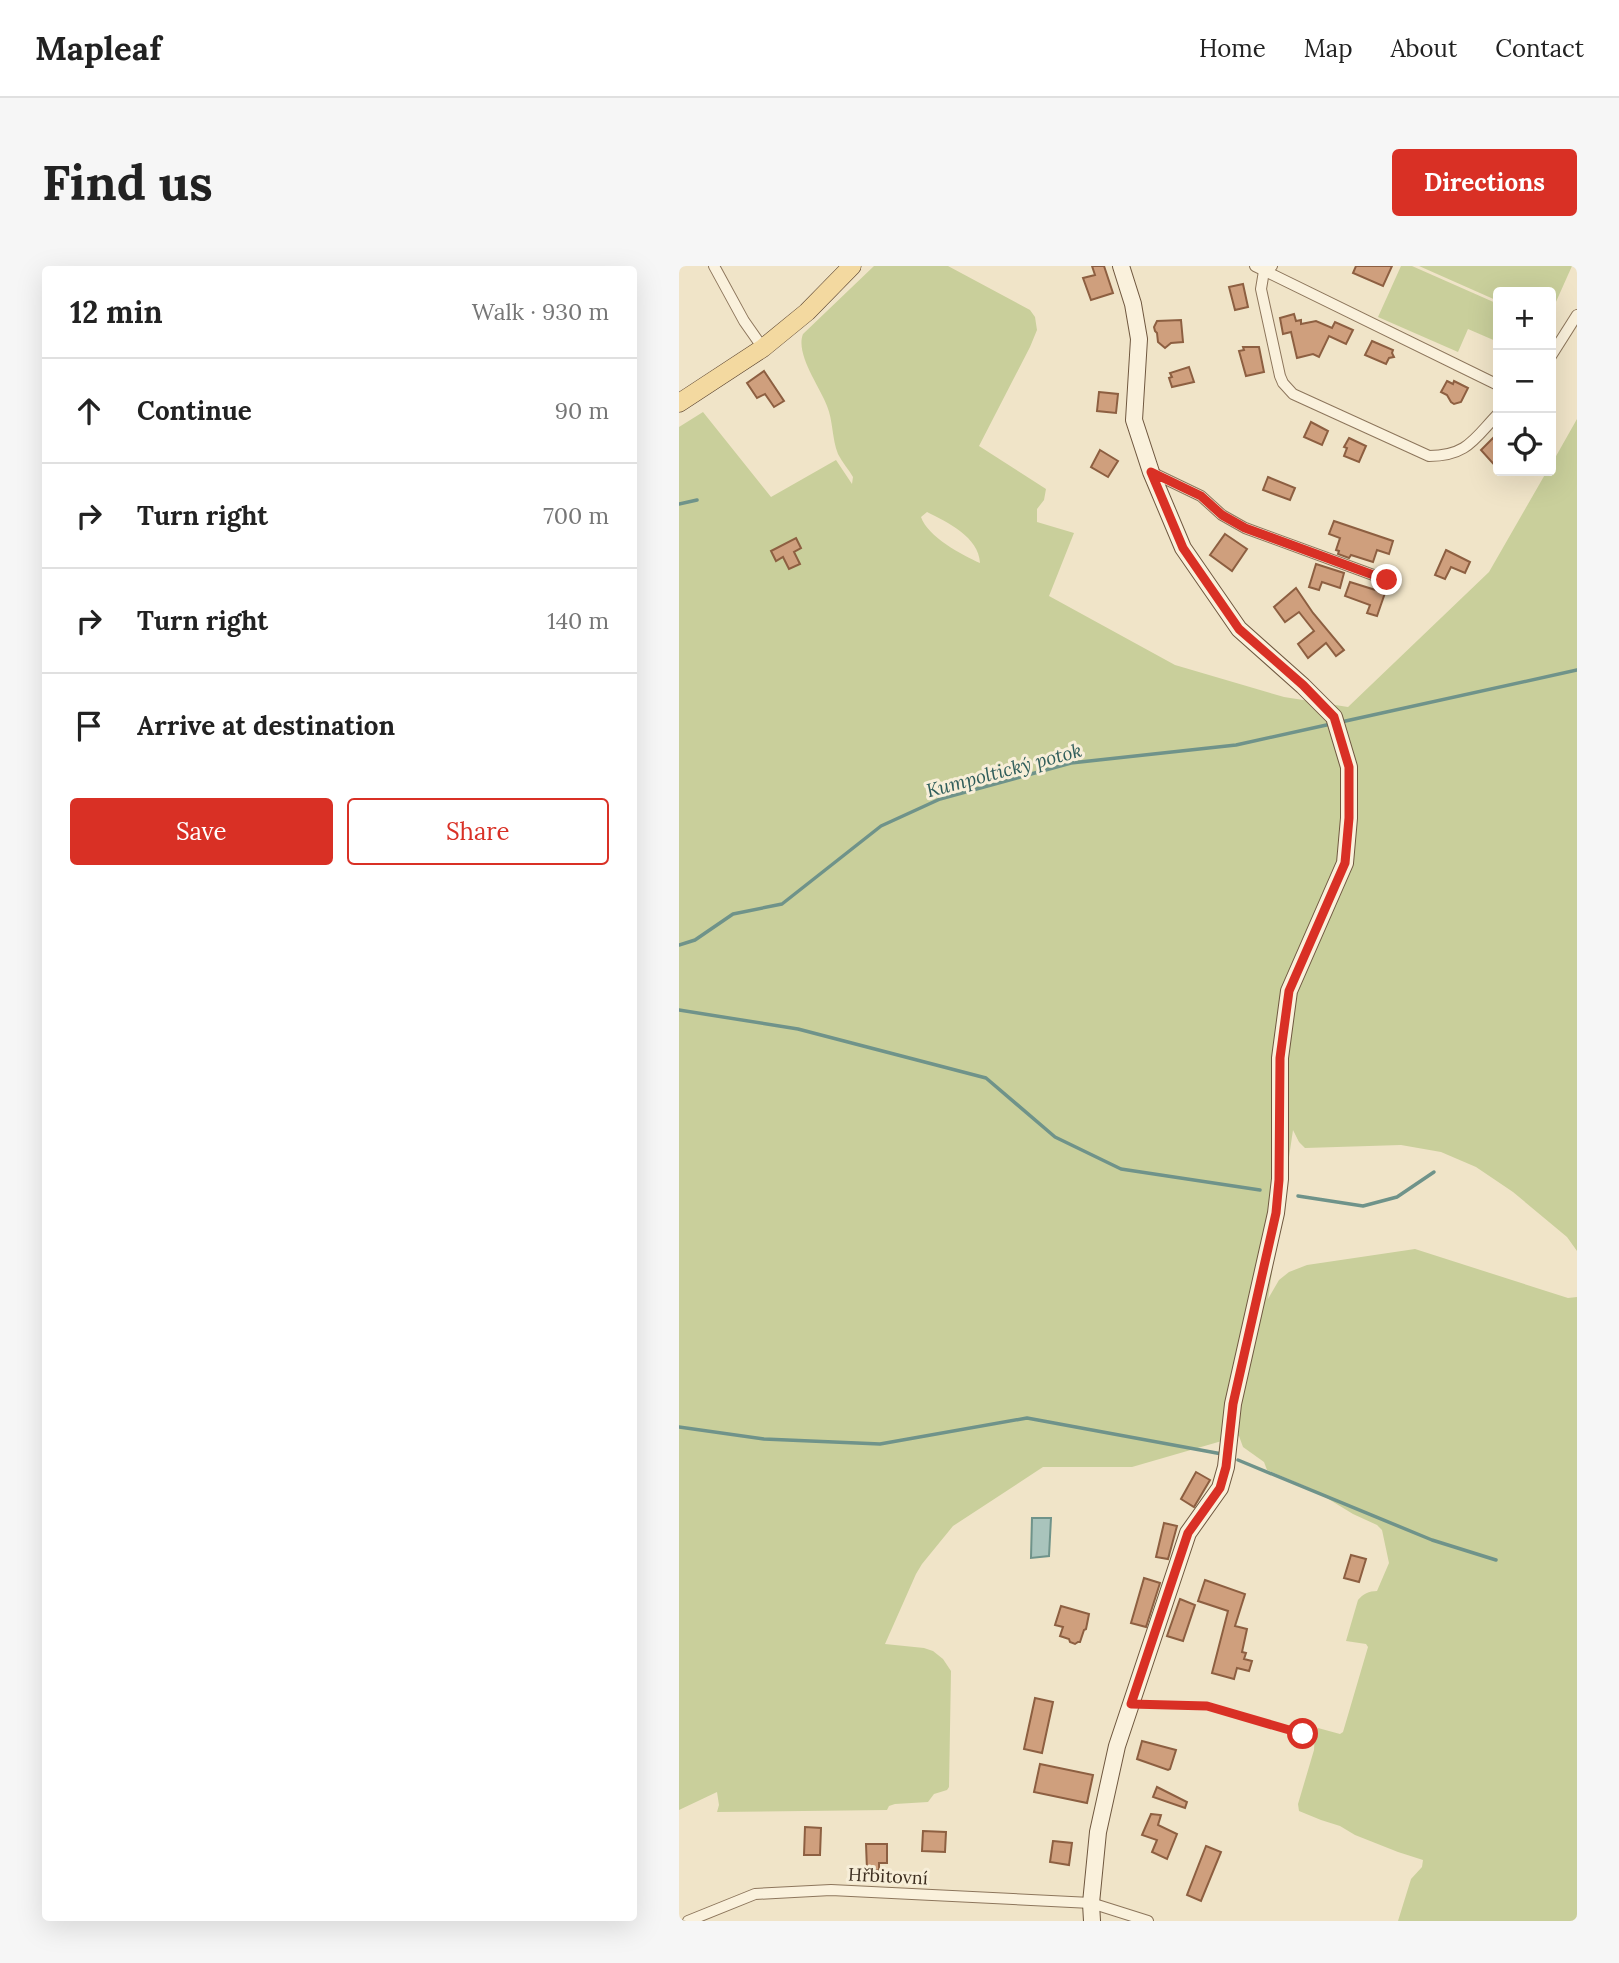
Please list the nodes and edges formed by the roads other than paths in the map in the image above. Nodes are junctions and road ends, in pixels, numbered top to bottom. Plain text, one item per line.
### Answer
1 (714, 266) edge
2 (852, 266) edge
3 (1121, 266) edge
4 (1263, 268) edge
5 (1577, 315) edge
6 (763, 348) junction
7 (1555, 350) edge
8 (1493, 383) edge
9 (679, 403) edge
10 (1493, 419) edge
11 (1151, 472) junction
12 (1387, 580) dead end
13 (1091, 1903) junction
14 (688, 1921) edge
15 (1092, 1921) edge
16 (1148, 1921) edge

1 - 6 street
2 - 6 main road
3 - 11 street
4 - 8 street
4 - 10 street
5 - 7 street
6 - 9 main road
11 - 12 street
11 - 13 street
13 - 14 street, Hřbitovní
13 - 15 street
13 - 16 street, Hřbitovní

